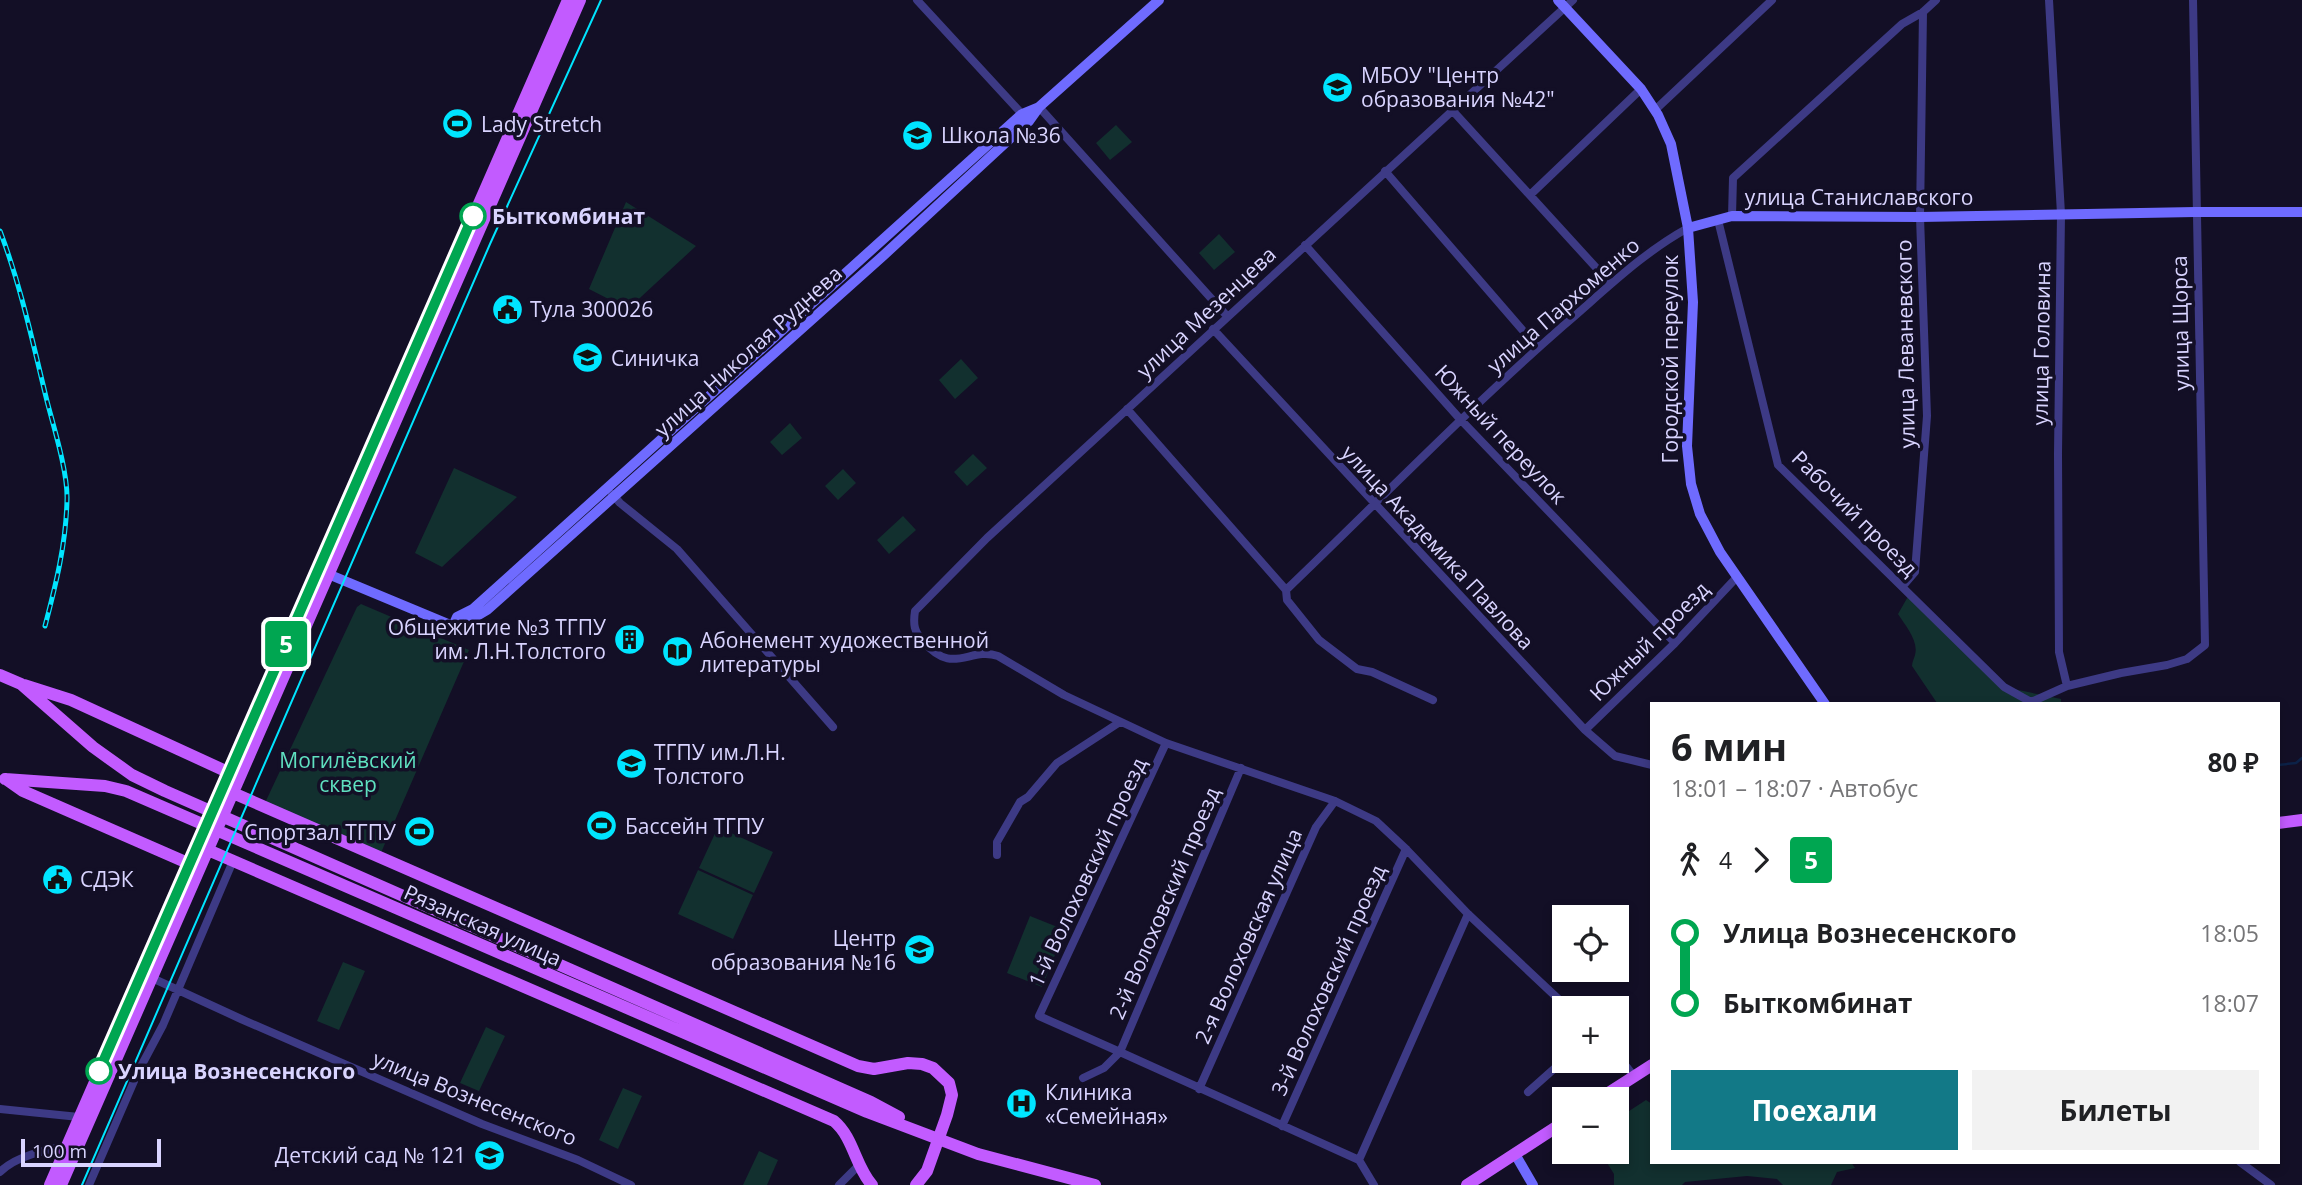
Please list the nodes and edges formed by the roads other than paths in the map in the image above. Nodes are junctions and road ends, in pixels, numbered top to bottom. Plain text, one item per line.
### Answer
1 (568, 0) edge
2 (580, 0) edge
3 (917, 0) edge
4 (1158, 0) edge
5 (1772, 0) edge
6 (1936, 0) edge
7 (2049, 0) edge
8 (2193, 0) edge
9 (1566, 2) edge
10 (1923, 12) junction
11 (1641, 89) junction
12 (1039, 107) junction
13 (1452, 110) junction
14 (1655, 110) junction
15 (1022, 114) junction
16 (1385, 171) junction
17 (1530, 195) junction
18 (2195, 212) junction
19 (2302, 212) edge
20 (2061, 214) junction
21 (1732, 216) junction
22 (1920, 217) junction
23 (1718, 220) junction
24 (1688, 228) junction
25 (1305, 245) junction
26 (1611, 284) junction
27 (1227, 316) junction
28 (1213, 329) junction
29 (1538, 348) junction
30 (1127, 409) junction
31 (1460, 419) junction
32 (611, 492) junction
33 (1374, 505) junction
34 (323, 572) junction
35 (1737, 577) junction
36 (1903, 586) junction
37 (1286, 590) junction
38 (1675, 643) junction
39 (0, 675) edge
40 (21, 684) junction
41 (2067, 686) junction
42 (1433, 700) dead end
43 (1824, 702) edge
44 (1120, 722) junction
45 (833, 727) dead end
46 (1585, 730) junction
47 (1166, 743) junction
48 (1650, 765) edge
49 (1241, 768) junction
50 (230, 773) junction
51 (3, 778) edge
52 (227, 799) junction
53 (1335, 801) junction
54 (2302, 820) edge
55 (2280, 823) edge
56 (207, 844) junction
57 (1406, 849) junction
58 (997, 855) dead end
59 (233, 861) junction
60 (190, 864) junction
61 (1468, 914) junction
62 (152, 978) junction
63 (177, 989) junction
64 (1555, 996) edge
65 (1120, 1052) junction
66 (1650, 1066) edge
67 (1629, 1070) edge
68 (1552, 1071) edge
69 (1634, 1076) junction
70 (1083, 1077) dead end
71 (1617, 1087) edge
72 (808, 1088) junction
73 (1199, 1089) junction
74 (1528, 1092) dead end
75 (0, 1109) edge
76 (85, 1118) junction
77 (834, 1121) junction
78 (1282, 1125) junction
79 (1552, 1130) edge
80 (939, 1139) junction
81 (67, 1146) junction
82 (1515, 1154) junction
83 (1359, 1160) junction
84 (859, 1164) junction
85 (2243, 1164) edge
86 (0, 1172) edge
87 (50, 1185) edge
88 (61, 1185) edge
89 (89, 1185) edge
90 (631, 1185) edge
91 (839, 1185) edge
92 (872, 1185) edge
93 (916, 1185) edge
94 (1095, 1185) edge
95 (1374, 1185) edge
96 (1467, 1185) edge
97 (1534, 1185) edge
98 (2271, 1185) edge

1 - 34 main road
2 - 34 main road
3 - 15 street
4 - 12 street, улица Николая Руднева
5 - 14 street
6 - 10 street
7 - 20 street, улица Головина
8 - 18 street, улица Щорса
9 - 11 street
9 - 13 street, улица Мезенцева
10 - 21 street
10 - 22 street, улица Леваневского
11 - 14 street
11 - 17 street
12 - 15 street, улица Николая Руднева
12 - 27 street
12 - 32 street, улица Николая Руднева
13 - 16 street, улица Мезенцева
13 - 17 street
14 - 24 street
15 - 32 street, улица Николая Руднева
16 - 25 street, улица Мезенцева
16 - 29 street
17 - 26 street
18 - 19 street, улица Станиславского
18 - 20 street, улица Станиславского
18 - 41 street, улица Щорса
20 - 22 street, улица Станиславского
20 - 41 street, улица Головина
21 - 22 street, улица Станиславского
21 - 23 street, улица Станиславского
22 - 36 street, улица Леваневского
23 - 24 street, улица Станиславского
23 - 36 street, Рабочий проезд
24 - 26 street, улица Пархоменко
24 - 35 street, Городской переулок
25 - 27 street, улица Мезенцева
25 - 31 street, Южный переулок
26 - 29 street, улица Пархоменко
27 - 28 street, улица Мезенцева
28 - 30 street, улица Мезенцева
28 - 33 street, улица Академика Павлова
29 - 31 street, улица Пархоменко
30 - 37 street
30 - 44 street, улица Мезенцева
31 - 33 street, улица Пархоменко
31 - 38 street, Южный переулок
32 - 34 street, улица Николая Руднева
32 - 45 street
33 - 37 street, улица Пархоменко
33 - 46 street, улица Академика Павлова
34 - 50 main road
34 - 52 main road
35 - 38 street, Южный проезд
35 - 43 street, Городской переулок
36 - 41 street, Рабочий проезд
37 - 42 street
38 - 46 street, Южный проезд
39 - 40 main road
40 - 50 main road
40 - 80 main road, Рязанская улица
44 - 47 street
44 - 58 street
46 - 48 street, улица Академика Павлова
47 - 49 street
47 - 65 street, 1-й Волоховский проезд
49 - 53 street
49 - 65 street, 2-й Волоховский проезд
50 - 52 main road
51 - 60 main road
51 - 72 main road, Рязанская улица
52 - 56 main road
52 - 80 main road
53 - 57 street
53 - 73 street, 2-я Волоховская улица
54 - 55 main road
56 - 59 main road
56 - 60 main road
56 - 62 main road
57 - 61 street
57 - 78 street, 3-й Волоховский проезд
59 - 63 street
59 - 77 main road
60 - 76 main road
61 - 64 street
61 - 83 street
62 - 63 street, улица Вознесенского
62 - 76 main road
63 - 89 street
63 - 90 street, улица Вознесенского
65 - 70 street
65 - 73 street
66 - 69 main road
67 - 69 street
68 - 74 street
69 - 71 main road
72 - 77 main road
72 - 80 main road, Рязанская улица
73 - 78 street
75 - 76 street
76 - 81 main road
76 - 88 main road
77 - 84 main road
78 - 83 street
79 - 82 main road
80 - 93 main road
80 - 94 main road, Рязанская улица
81 - 86 street
81 - 87 main road
82 - 96 main road
82 - 97 street
83 - 95 street
84 - 91 street
84 - 92 main road
85 - 98 street

